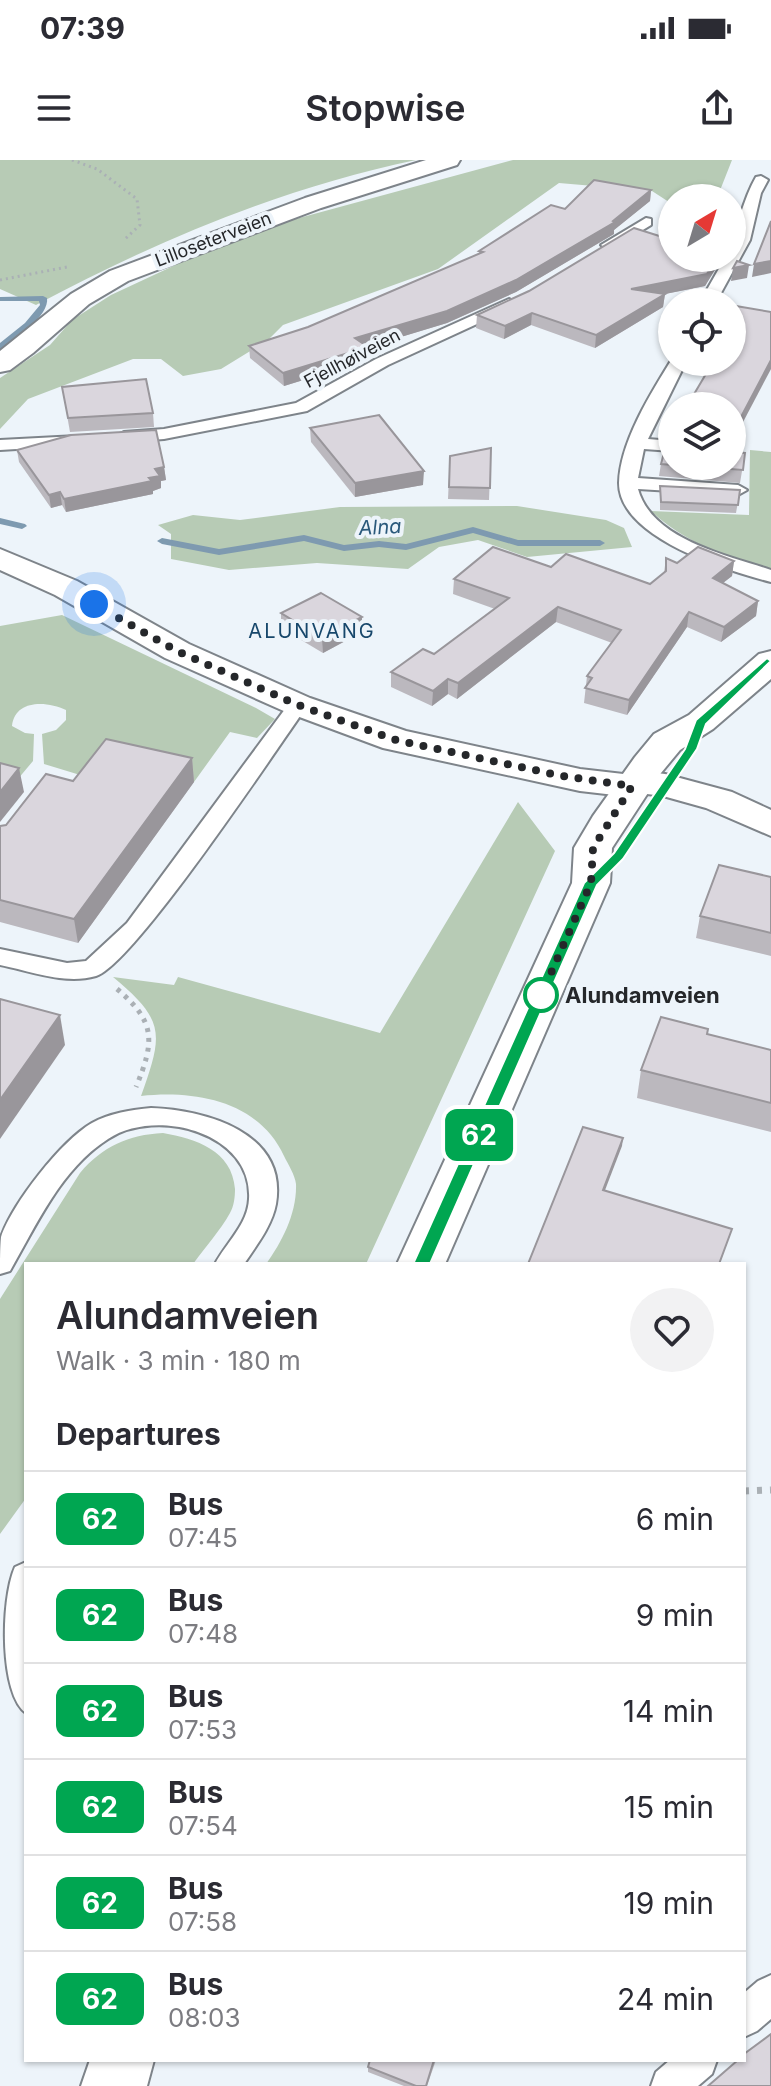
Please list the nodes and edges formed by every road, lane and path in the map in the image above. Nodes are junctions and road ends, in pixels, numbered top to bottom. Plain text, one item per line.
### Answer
1 (72, 160) edge
2 (449, 160) edge
3 (761, 180) dead end
4 (646, 222) dead end
5 (120, 243) dead end
6 (592, 255) edge
7 (79, 265) dead end
8 (0, 280) edge
9 (716, 288) edge
10 (522, 298) edge
11 (0, 364) edge
12 (671, 376) edge
13 (640, 443) junction
14 (0, 445) edge
15 (658, 445) edge
16 (628, 483) junction
17 (738, 490) edge
18 (0, 558) edge
19 (771, 576) edge
20 (771, 661) edge
21 (298, 705) junction
22 (650, 791) junction
23 (771, 824) edge
24 (0, 957) edge
25 (92, 969) junction
26 (129, 1119) junction
27 (230, 1262) edge
28 (422, 1262) edge
29 (0, 1263) edge
30 (771, 1490) edge
31 (746, 1491) edge
32 (24, 1585) edge
33 (24, 1695) edge
34 (771, 1994) edge
35 (746, 2016) edge
36 (121, 2062) edge
37 (696, 2062) edge
38 (114, 2086) edge
39 (670, 2086) edge

1 - 5 path
2 - 11 street, Lilloseterveien
3 - 9 lane
4 - 6 lane
7 - 8 path
10 - 14 lane, Fjellhøiveien
12 - 13 lane
13 - 15 lane
13 - 16 lane
16 - 17 lane
16 - 19 lane
18 - 21 street
20 - 22 street
21 - 22 street
21 - 25 lane
22 - 23 street
22 - 28 street
24 - 25 lane
25 - 26 path
26 - 27 lane
26 - 29 lane
30 - 31 path
32 - 33 lane
34 - 35 lane
36 - 38 street
37 - 39 lane

